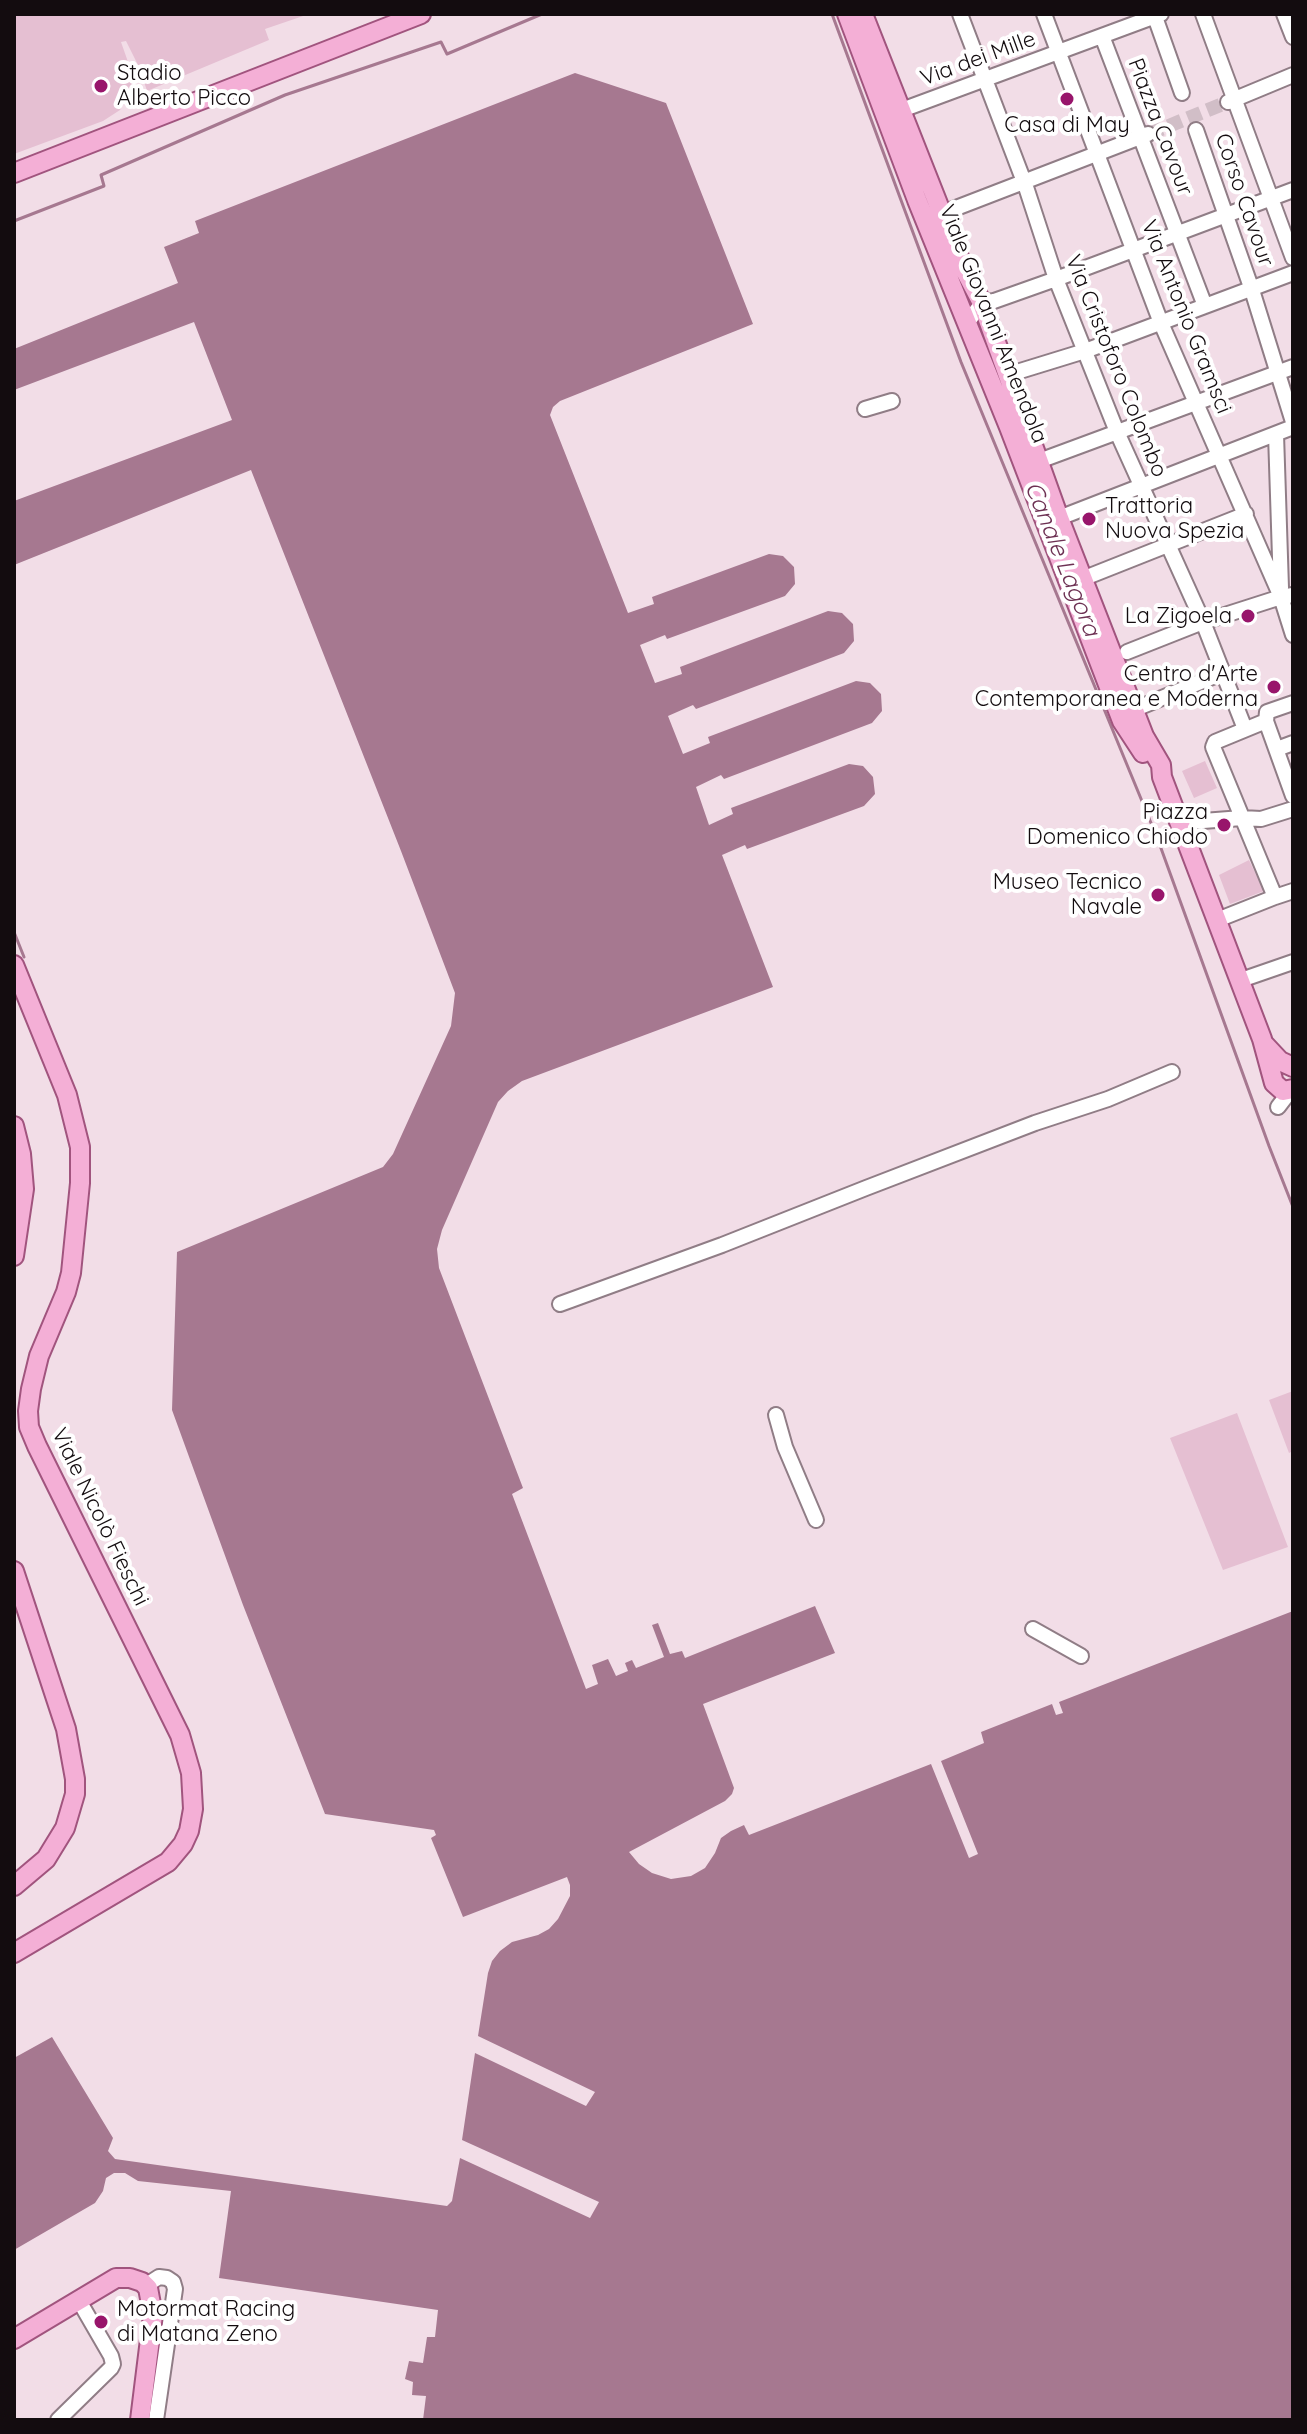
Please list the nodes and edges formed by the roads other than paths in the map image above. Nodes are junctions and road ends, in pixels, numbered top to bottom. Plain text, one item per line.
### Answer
1 (421, 14) edge
2 (847, 14) edge
3 (863, 14) edge
4 (960, 14) edge
5 (1044, 14) edge
6 (1203, 14) edge
7 (1284, 14) edge
8 (1157, 18) edge
9 (1102, 36) junction
10 (1293, 37) edge
11 (1059, 53) junction
12 (1293, 75) edge
13 (985, 80) junction
14 (1182, 93) dead end
15 (1231, 100) junction
16 (899, 111) junction
17 (1196, 130) dead end
18 (1145, 135) junction
19 (1096, 154) junction
20 (14, 173) edge
21 (1023, 181) junction
22 (1293, 190) edge
23 (1271, 198) junction
24 (943, 213) junction
25 (1227, 215) junction
26 (1178, 233) junction
27 (1134, 249) junction
28 (1293, 258) edge
29 (1293, 273) edge
30 (1056, 279) junction
31 (1252, 290) junction
32 (982, 303) junction
33 (1205, 306) junction
34 (967, 323) junction
35 (1161, 323) junction
36 (1085, 351) junction
37 (1293, 367) edge
38 (1276, 372) junction
39 (1008, 377) junction
40 (892, 401) dead end
41 (1196, 402) junction
42 (865, 409) dead end
43 (1293, 424) edge
44 (1117, 432) junction
45 (1276, 434) junction
46 (1220, 455) junction
47 (1039, 461) junction
48 (1141, 486) junction
49 (1246, 514) junction
50 (1059, 518) junction
51 (1286, 518) edge
52 (1167, 545) junction
53 (1285, 574) edge
54 (1082, 579) junction
55 (1289, 598) edge
56 (1203, 622) junction
57 (1293, 635) edge
58 (1127, 652) dead end
59 (1222, 673) junction
60 (1293, 703) edge
61 (1133, 710) junction
62 (1266, 721) junction
63 (1245, 729) junction
64 (1293, 743) edge
65 (1277, 749) junction
66 (1162, 777) junction
67 (1293, 796) edge
68 (1293, 809) edge
69 (1177, 815) junction
70 (1242, 818) junction
71 (1225, 821) junction
72 (1187, 841) junction
73 (1293, 891) edge
74 (1275, 897) junction
75 (1217, 920) junction
76 (1293, 962) edge
77 (14, 965) edge
78 (1241, 980) junction
79 (1172, 1072) dead end
80 (1285, 1079) edge
81 (14, 1126) edge
82 (14, 1256) edge
83 (560, 1304) dead end
84 (776, 1415) dead end
85 (816, 1520) dead end
86 (14, 1571) edge
87 (1033, 1629) dead end
88 (1081, 1656) dead end
89 (14, 1886) edge
90 (14, 1953) edge
91 (145, 2286) junction
92 (78, 2299) junction
93 (14, 2339) edge
94 (58, 2420) edge
95 (140, 2420) edge
96 (156, 2420) edge

1 - 20 main road
2 - 34 main road, Viale Giovanni Amendola
3 - 16 main road, Viale Giovanni Amendola
4 - 13 street, Via Cristoforo Colombo
5 - 11 street, Via Antonio Gramsci
6 - 15 street
7 - 10 street
8 - 9 street, Via dei Mille
8 - 14 street
9 - 11 street, Via dei Mille
9 - 18 street, Piazza Cavour
11 - 13 street, Via dei Mille
11 - 19 street, Via Antonio Gramsci
12 - 15 street
13 - 16 street, Via dei Mille
13 - 21 street, Via Cristoforo Colombo
15 - 23 street
16 - 24 main road, Viale Giovanni Amendola
17 - 25 street, Corso Cavour
18 - 19 street
18 - 26 street, Piazza Cavour
19 - 21 street
19 - 27 street, Via Antonio Gramsci
21 - 24 street
21 - 30 street, Via Cristoforo Colombo
22 - 23 street
23 - 25 street
23 - 28 street
24 - 32 main road, Viale Giovanni Amendola
25 - 26 street
25 - 31 street, Corso Cavour
26 - 27 street
26 - 33 street, Piazza Cavour
27 - 30 street
27 - 35 street, Via Antonio Gramsci
29 - 31 street
30 - 32 street
30 - 36 street, Via Cristoforo Colombo
31 - 33 street
31 - 38 street, Corso Cavour
32 - 34 street
32 - 39 main road, Viale Giovanni Amendola
33 - 35 street
34 - 66 main road, Viale Giovanni Amendola
35 - 36 street
35 - 41 street, Via Antonio Gramsci
36 - 39 street
36 - 44 street, Via Cristoforo Colombo
37 - 38 street
38 - 41 street
38 - 43 street, Corso Cavour
39 - 47 main road, Viale Giovanni Amendola
40 - 42 street
41 - 44 street
41 - 46 street, Via Antonio Gramsci
43 - 45 street
44 - 47 street
44 - 48 street, Via Cristoforo Colombo
45 - 46 street
45 - 51 street
46 - 48 street
46 - 49 street, Via Antonio Gramsci
47 - 50 main road, Viale Giovanni Amendola
48 - 50 street
48 - 52 street, Via Cristoforo Colombo
49 - 52 street
49 - 55 street, Via Antonio Gramsci
50 - 54 main road, Viale Giovanni Amendola
51 - 53 street
52 - 54 street
52 - 56 street, Via Cristoforo Colombo
53 - 55 street
54 - 61 main road, Viale Giovanni Amendola
55 - 56 street
55 - 57 street, Via Antonio Gramsci
56 - 58 street
56 - 59 street, Via Cristoforo Colombo
59 - 61 street
59 - 63 street, Via Cristoforo Colombo
60 - 62 street
61 - 66 main road, Viale Giovanni Amendola
62 - 63 street
62 - 65 street
63 - 70 street
64 - 65 street
65 - 67 street
66 - 69 main road, Viale Giovanni Amendola
68 - 70 street
69 - 71 street
69 - 72 main road, Viale Giovanni Amendola
70 - 71 street
70 - 74 street
71 - 72 street
72 - 75 main road, Viale Giovanni Amendola
73 - 74 street
74 - 75 street
75 - 78 main road, Viale Giovanni Amendola
76 - 78 street
77 - 90 main road, Viale Nicolò Fieschi
78 - 80 main road, Viale Giovanni Amendola
79 - 83 street
81 - 82 main road
84 - 85 street
86 - 89 main road
87 - 88 street
91 - 92 main road
91 - 95 main road
91 - 96 street
92 - 93 main road
92 - 94 street

